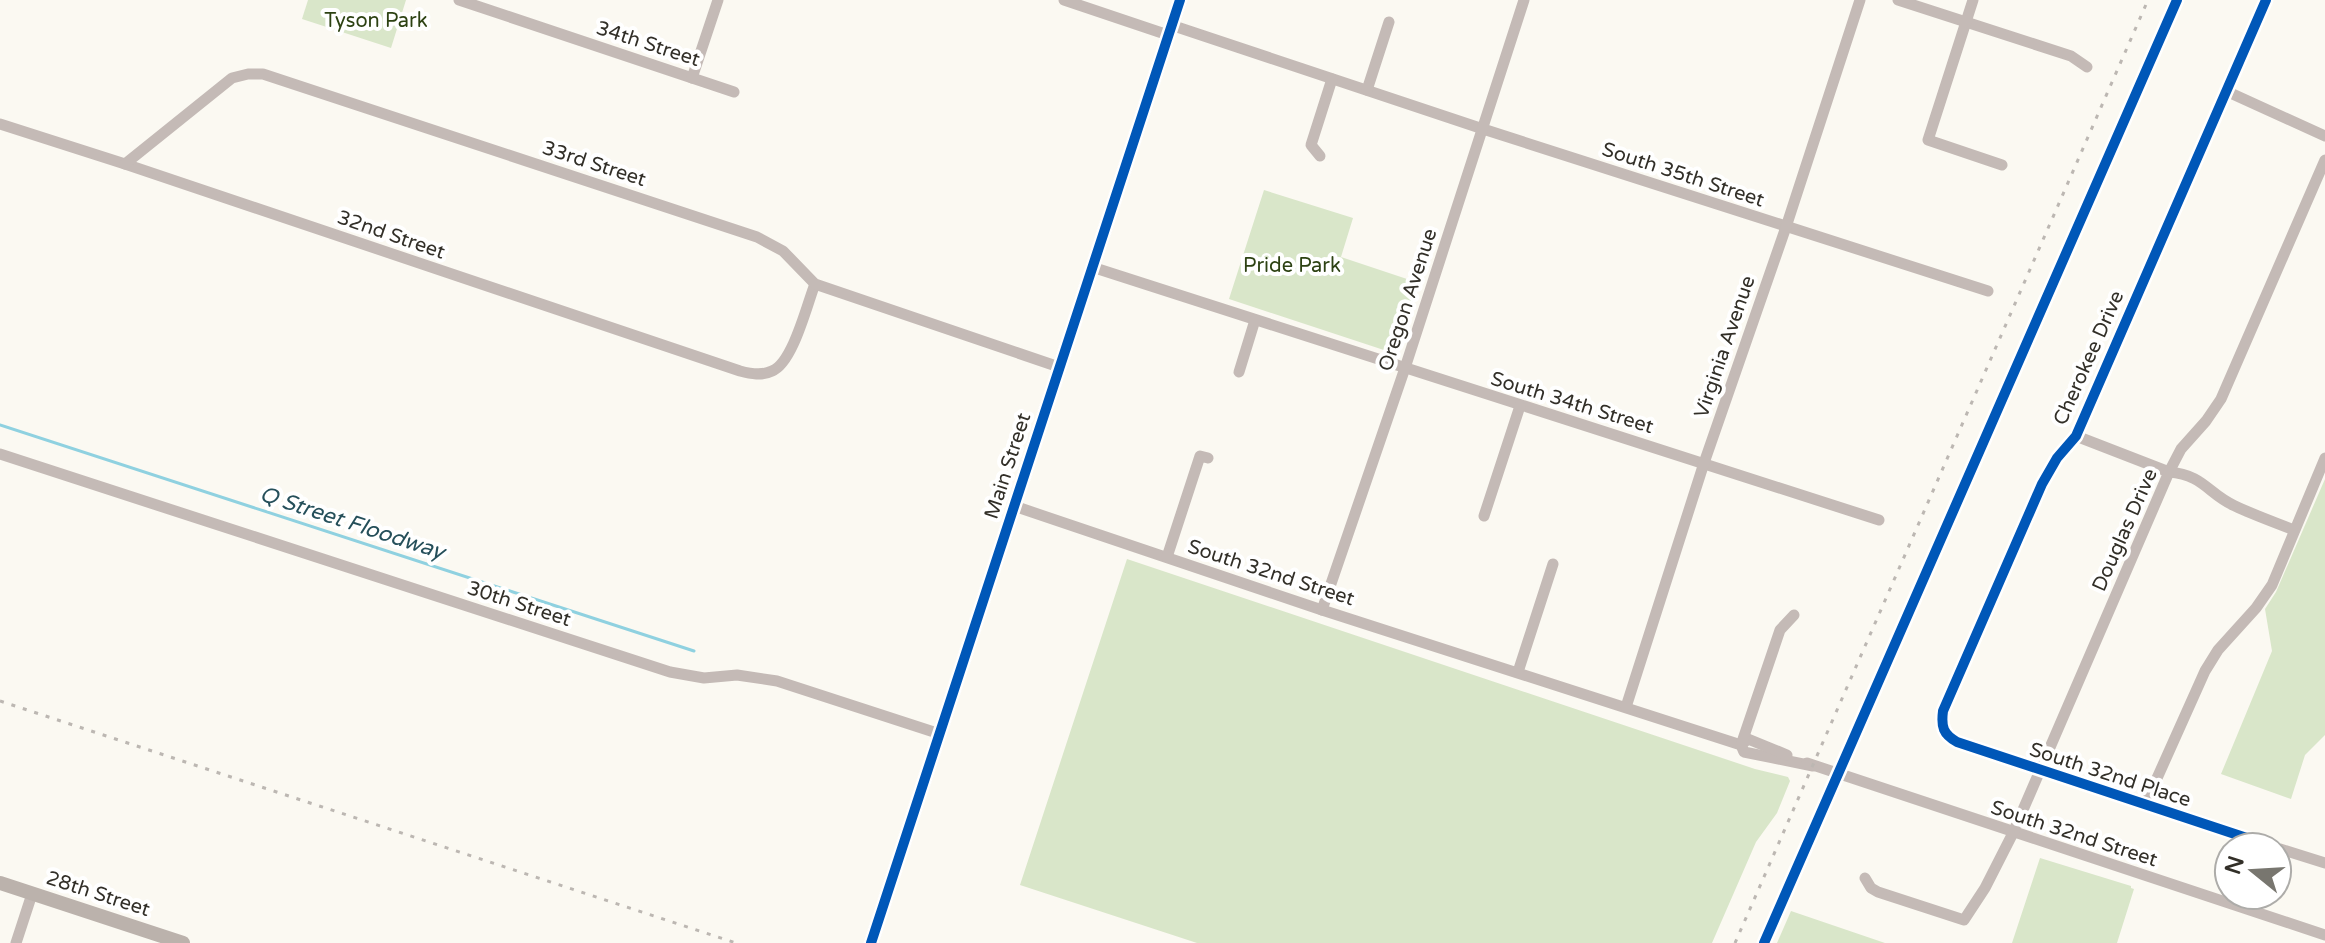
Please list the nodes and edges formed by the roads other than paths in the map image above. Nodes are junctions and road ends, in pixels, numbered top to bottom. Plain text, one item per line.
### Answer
1 (459, 0) edge
2 (718, 0) edge
3 (1064, 0) edge
4 (1180, 0) edge
5 (1524, 0) edge
6 (1860, 0) edge
7 (1898, 0) edge
8 (1973, 0) edge
9 (2266, 0) edge
10 (1966, 21) junction
11 (1389, 22) dead end
12 (1170, 30) junction
13 (2087, 67) dead end
14 (692, 78) junction
15 (1332, 79) junction
16 (1367, 90) junction
17 (2226, 91) junction
18 (734, 92) dead end
19 (0, 124) edge
20 (1483, 129) junction
21 (2325, 136) edge
22 (1320, 156) dead end
23 (2325, 160) edge
24 (125, 164) junction
25 (2002, 165) dead end
26 (1786, 227) junction
27 (1092, 267) junction
28 (815, 284) junction
29 (1988, 291) dead end
30 (1255, 320) junction
31 (1059, 367) junction
32 (1405, 368) junction
33 (1239, 372) dead end
34 (1520, 406) junction
35 (2076, 436) junction
36 (0, 454) edge
37 (1208, 458) dead end
38 (2325, 458) edge
39 (1704, 463) junction
40 (2169, 472) junction
41 (1014, 506) junction
42 (1484, 516) dead end
43 (1879, 520) dead end
44 (2294, 530) junction
45 (1167, 557) junction
46 (1553, 564) dead end
47 (1322, 610) junction
48 (1794, 615) dead end
49 (1518, 672) junction
50 (1626, 707) junction
51 (1941, 727) joint
52 (940, 734) junction
53 (1741, 745) junction
54 (2040, 771) junction
55 (2145, 805) junction
56 (2224, 831) edge
57 (2013, 833) junction
58 (2293, 852) edge
59 (2324, 860) edge
60 (1865, 878) dead end
61 (0, 883) edge
62 (32, 894) junction
63 (2325, 935) edge
64 (177, 942) edge
65 (16, 943) edge
66 (871, 943) edge

1 - 14 street, 34th Street
2 - 14 street
3 - 12 street, South 35th Street
4 - 12 main road, Main Street
5 - 20 street, Oregon Avenue
6 - 26 street, Virginia Avenue
7 - 10 street
8 - 10 street
9 - 17 street, Cherokee Drive
10 - 13 street
10 - 25 street
11 - 16 street
12 - 15 street, South 35th Street
12 - 27 main road, Main Street
14 - 18 street, 34th Street
15 - 16 street, South 35th Street
15 - 22 street
16 - 20 street, South 35th Street
17 - 21 street
17 - 35 street, Cherokee Drive
19 - 24 street, 32nd Street
20 - 26 street, South 35th Street
20 - 32 street, Oregon Avenue
23 - 40 street, Douglas Drive
24 - 28 street, 33rd Street
24 - 28 street, 32nd Street
26 - 29 street, South 35th Street
26 - 39 street, Virginia Avenue
27 - 30 street, South 34th Street
27 - 31 main road, Main Street
28 - 31 street, 33rd Street
30 - 32 street, South 34th Street
30 - 33 street
31 - 41 main road, Main Street
32 - 34 street, South 34th Street
32 - 47 street, Oregon Avenue
34 - 39 street, South 34th Street
34 - 42 street
35 - 40 street
35 - 51 street, Cherokee Drive
36 - 52 street, 30th Street
37 - 45 street
38 - 44 street
39 - 43 street, South 34th Street
39 - 50 street, Virginia Avenue
40 - 44 street
40 - 54 street, Douglas Drive
41 - 45 street, South 32nd Street
41 - 52 main road, Main Street
44 - 55 street
45 - 47 street, South 32nd Street
46 - 49 street
47 - 49 street, South 32nd Street
48 - 53 street
49 - 50 street, South 32nd Street
50 - 53 street, South 32nd Street
51 - 54 street, South 32nd Place
52 - 66 main road, Main Street
53 - 57 street, South 32nd Street
54 - 55 street, South 32nd Place
54 - 57 street, Douglas Drive
55 - 56 street, South 32nd Place
57 - 60 street, Douglas Drive
57 - 63 street, South 32nd Street
58 - 59 street, South 32nd Place
61 - 62 main road, 28th Street
62 - 64 main road, 28th Street
62 - 65 street

